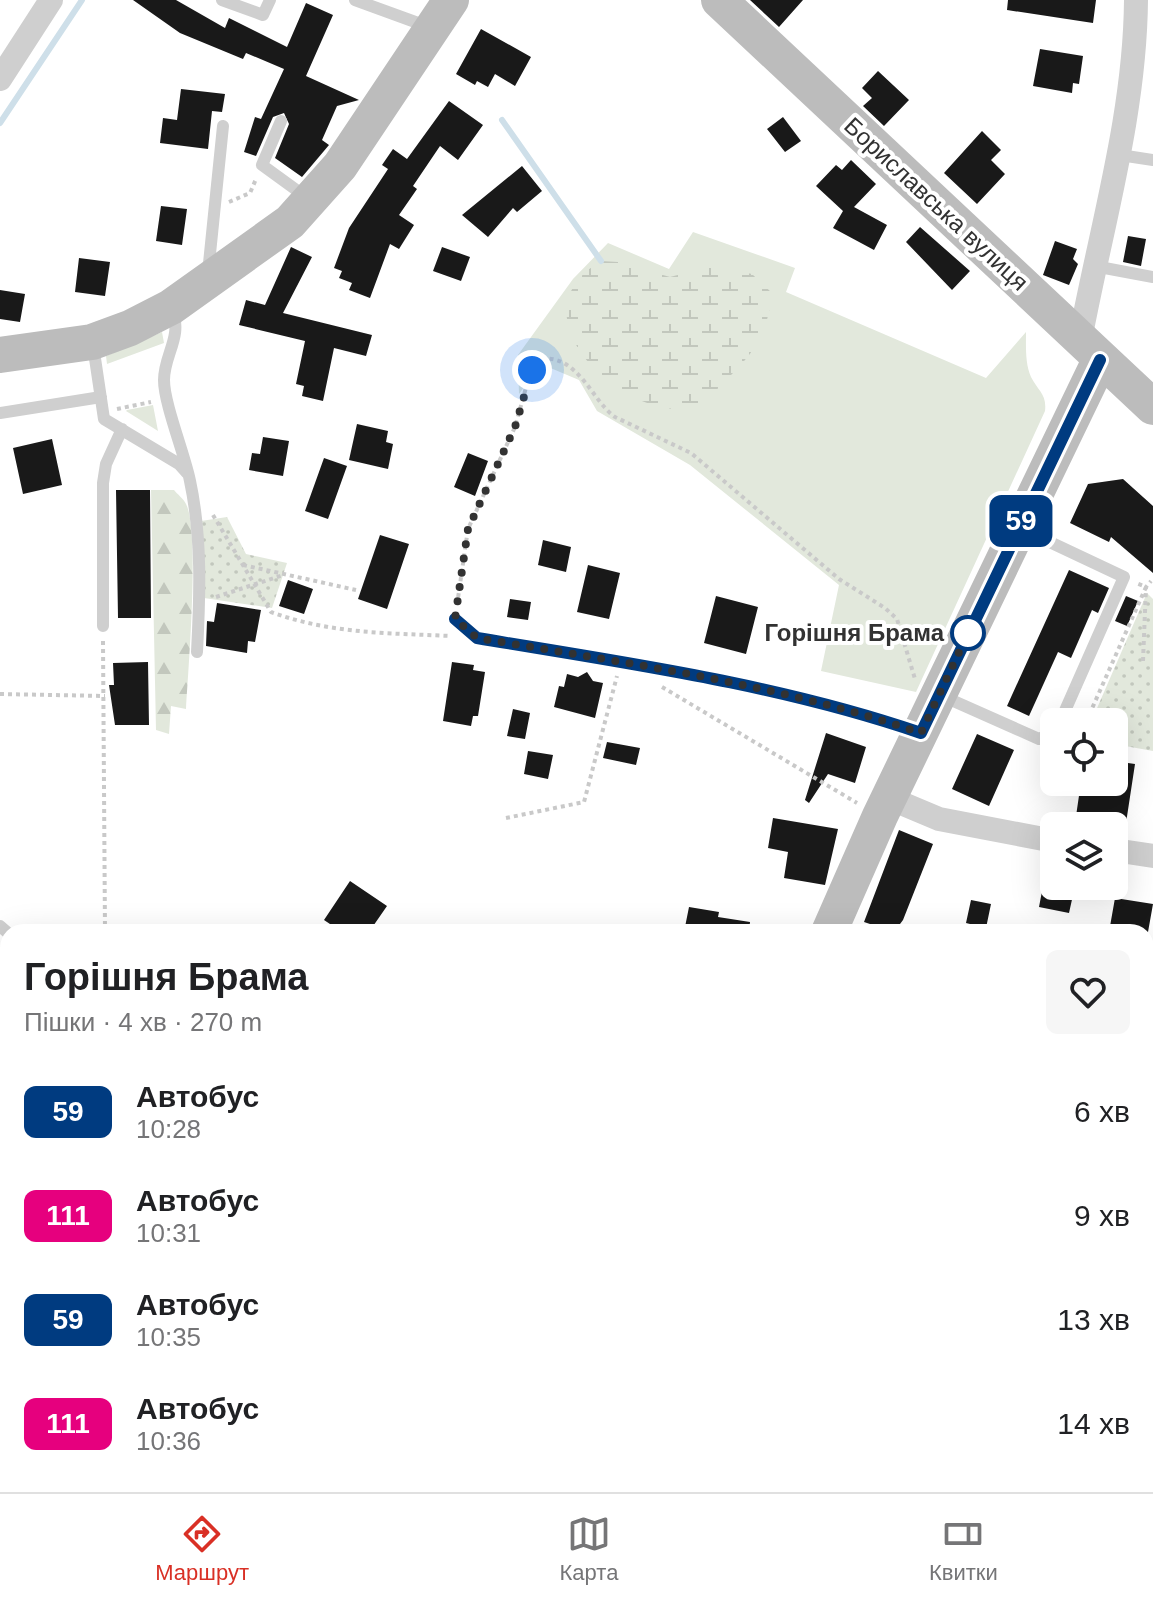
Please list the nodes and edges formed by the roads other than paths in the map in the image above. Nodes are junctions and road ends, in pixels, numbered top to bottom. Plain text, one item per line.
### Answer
1 (51, 0) edge
2 (222, 0) edge
3 (270, 0) edge
4 (355, 0) edge
5 (1136, 0) edge
6 (722, 1) edge
7 (441, 14) edge
8 (0, 79) edge
9 (281, 121) dead end
10 (223, 126) dead end
11 (1120, 155) junction
12 (1153, 160) edge
13 (312, 201) junction
14 (1094, 266) junction
15 (1153, 277) edge
16 (210, 280) junction
17 (171, 307) junction
18 (92, 342) junction
19 (1090, 350) junction
20 (0, 355) edge
21 (101, 397) junction
22 (1153, 407) edge
23 (0, 413) edge
24 (122, 429) junction
25 (181, 442) junction
26 (156, 450) junction
27 (189, 475) junction
28 (1018, 527) junction
29 (455, 619) road end
30 (103, 626) road end
31 (197, 652) dead end
32 (928, 689) junction
33 (1066, 708) edge
34 (921, 733) junction
35 (1040, 739) edge
36 (884, 807) junction
37 (1040, 838) edge
38 (1128, 852) edge
39 (1153, 856) edge
40 (833, 924) edge

1 - 8 street
2 - 3 lane
4 - 7 lane
5 - 11 street
6 - 19 street, Бориславська вулиця
7 - 13 street
9 - 13 lane
10 - 16 lane
11 - 12 lane
11 - 14 street
13 - 16 street
14 - 15 lane
14 - 19 street
16 - 17 street
17 - 18 street
17 - 25 lane
18 - 20 street
18 - 21 lane
19 - 22 street, Бориславська вулиця
19 - 28 street
21 - 23 lane
21 - 24 lane
24 - 26 lane
24 - 30 lane
25 - 26 lane
25 - 27 lane
26 - 27 lane
27 - 31 lane
28 - 32 street
28 - 33 lane
29 - 34 lane
32 - 34 street
32 - 35 lane
34 - 36 street
36 - 37 street
36 - 40 street
38 - 39 street

